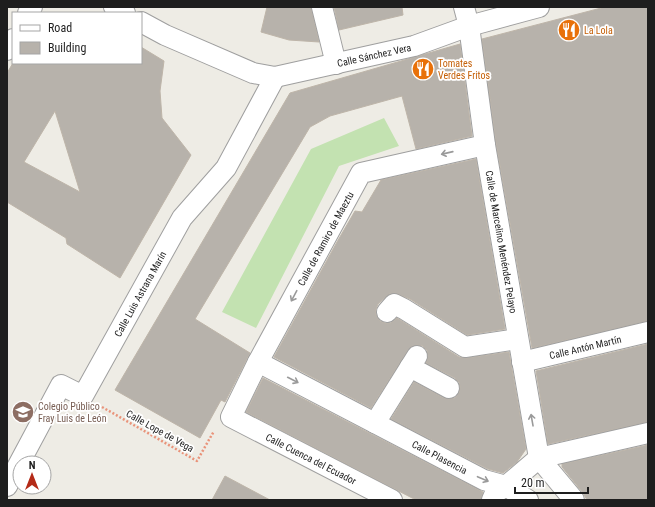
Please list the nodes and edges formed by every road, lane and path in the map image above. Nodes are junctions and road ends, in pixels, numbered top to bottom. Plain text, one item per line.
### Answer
1 (114, 7) edge
2 (322, 7) edge
3 (539, 7) edge
4 (123, 12) edge
5 (466, 16) edge
6 (142, 22) edge
7 (12, 41) edge
8 (7, 50) edge
9 (336, 64) junction
10 (275, 77) junction
11 (485, 145) junction
12 (387, 312) dead end
13 (648, 332) edge
14 (518, 339) junction
15 (258, 362) junction
16 (522, 362) junction
17 (449, 388) dead end
18 (83, 396) junction
19 (230, 417) junction
20 (375, 423) junction
21 (648, 433) edge
22 (539, 458) junction
23 (7, 486) edge
24 (506, 486) junction
25 (392, 500) edge
26 (492, 500) edge
27 (528, 500) edge
28 (574, 500) edge

1 - 4 street
2 - 9 street
3 - 5 street, Calle Sánchez Vera
5 - 9 street, Calle Sánchez Vera
5 - 11 street, Calle de Marcelino Menéndez Pelayo
6 - 10 street, Calle Sánchez Vera
7 - 8 street
9 - 10 street, Calle Sánchez Vera
10 - 18 street, Calle Luis Astrana Marín
11 - 14 street, Calle de Marcelino Menéndez Pelayo
11 -> 15 street, Calle de Ramiro de Maeztu
12 - 14 street
13 - 16 street, Calle Antón Martín
14 - 16 street, Calle de Marcelino Menéndez Pelayo
15 - 19 street, Calle de Ramiro de Maeztu
15 -> 20 street, Calle Plasencia
22 -> 16 street, Calle de Marcelino Menéndez Pelayo
17 - 20 street
18 - 19 path, Calle Lope de Vega
18 - 23 street
19 - 25 street, Calle Cuenca del Ecuador
20 -> 24 street, Calle Plasencia
21 - 22 street
22 - 24 street
22 - 28 street, Calle de Marcelino Menéndez Pelayo
24 - 26 street
24 - 27 street

